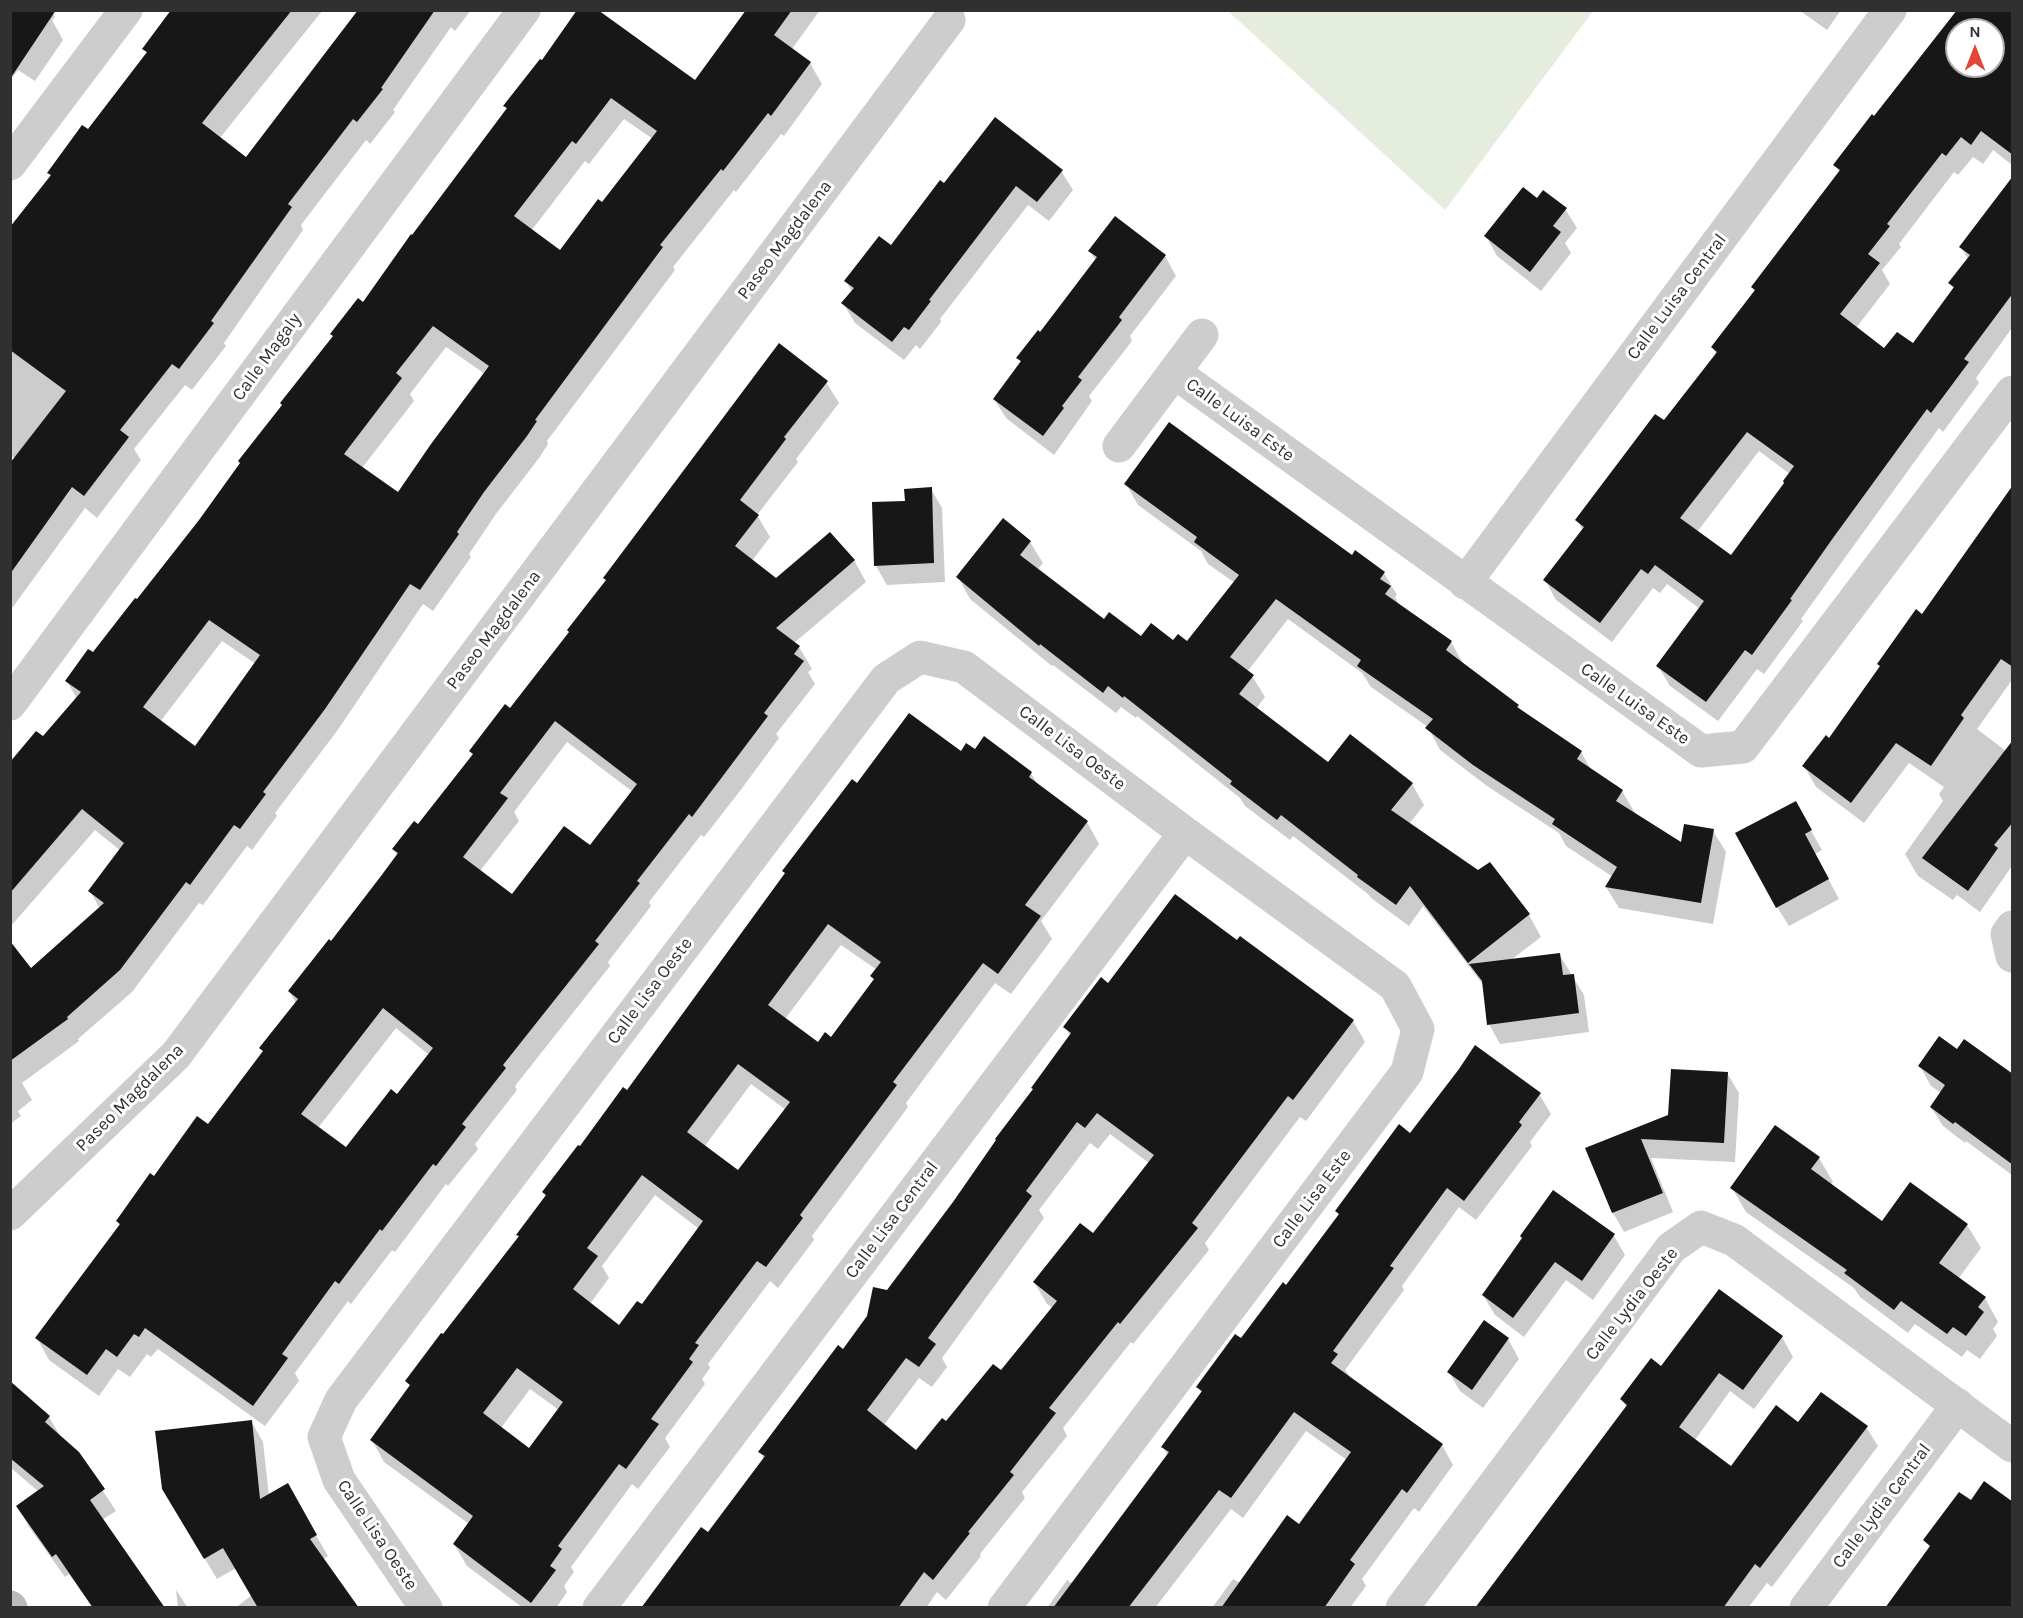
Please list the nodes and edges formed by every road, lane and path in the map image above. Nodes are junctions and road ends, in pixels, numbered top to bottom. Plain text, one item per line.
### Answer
1 (126, 10) edge
2 (524, 10) edge
3 (1890, 10) edge
4 (949, 20) dead end
5 (10, 164) edge
6 (1202, 335) dead end
7 (1174, 372) junction
8 (2013, 392) edge
9 (1119, 446) dead end
10 (1465, 583) junction
11 (10, 704) edge
12 (1185, 833) junction
13 (2013, 927) edge
14 (2013, 956) edge
15 (10, 1214) edge
16 (1958, 1405) junction
17 (2013, 1446) edge
18 (426, 1608) edge
19 (599, 1608) edge
20 (1004, 1608) edge
21 (1402, 1608) edge
22 (1806, 1608) edge

1 - 5 street
2 - 11 street, Calle Magaly
3 - 10 street, Calle Luisa Central
4 - 15 street, Paseo Magdalena
6 - 7 street, Calle Luisa Este
7 - 9 street, Calle Luisa Este
7 - 10 street, Calle Luisa Este
8 - 10 street, Calle Luisa Este
12 - 18 street, Calle Lisa Oeste
12 - 19 street, Calle Lisa Central
12 - 20 street, Calle Lisa Este
13 - 14 street
16 - 17 street
16 - 21 street, Calle Lydia Oeste
16 - 22 street, Calle Lydia Central

